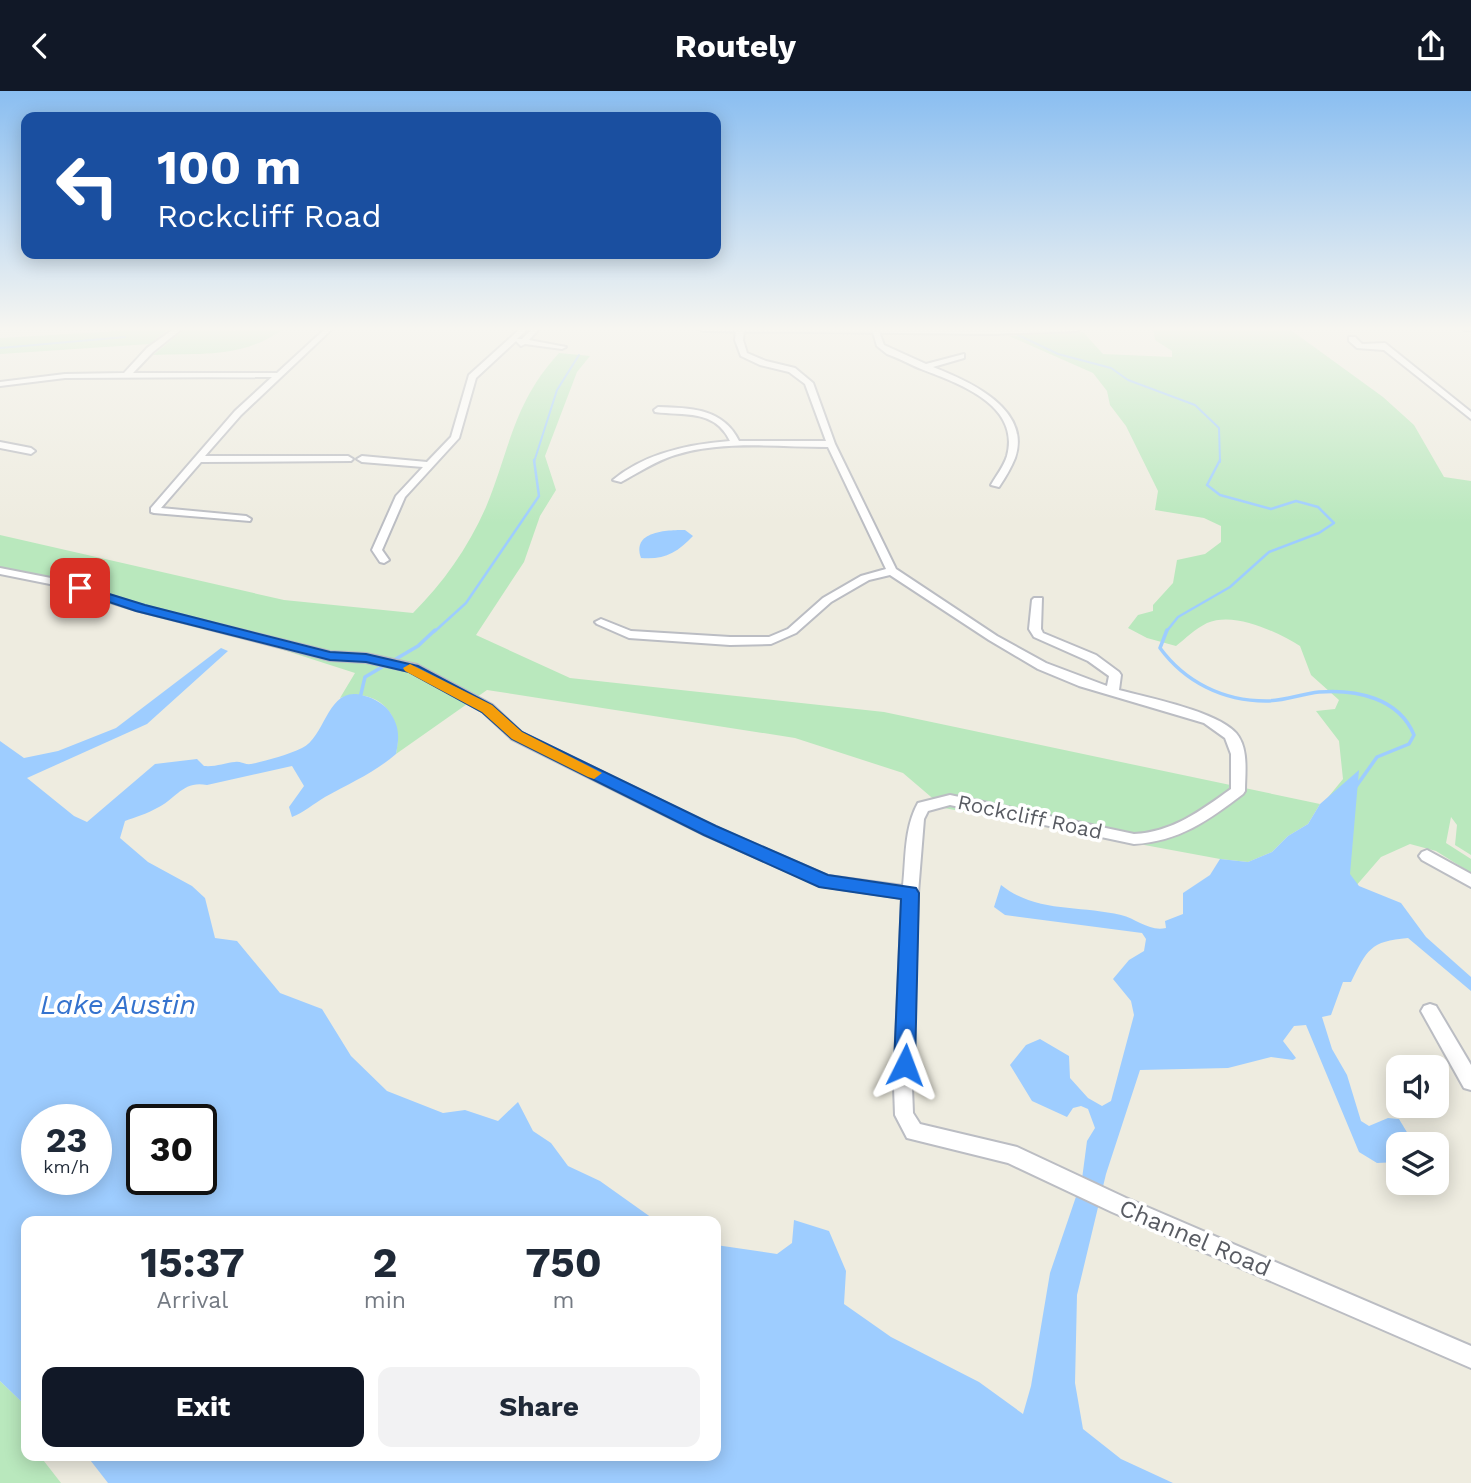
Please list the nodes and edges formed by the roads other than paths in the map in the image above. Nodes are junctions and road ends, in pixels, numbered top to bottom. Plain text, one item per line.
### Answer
1 (261, 393) edge
2 (468, 393) edge
3 (811, 393) edge
4 (980, 393) edge
5 (1442, 393) edge
6 (658, 410) dead end
7 (1471, 416) edge
8 (0, 440) edge
9 (736, 443) junction
10 (831, 444) junction
11 (0, 445) edge
12 (15, 447) junction
13 (31, 451) dead end
14 (199, 459) junction
15 (348, 459) dead end
16 (362, 459) dead end
17 (428, 465) junction
18 (618, 480) dead end
19 (996, 485) dead end
20 (246, 519) dead end
21 (384, 560) dead end
22 (892, 571) junction
23 (0, 572) edge
24 (1038, 600) dead end
25 (601, 622) dead end
26 (1113, 690) junction
27 (1427, 856) dead end
28 (1471, 881) edge
29 (910, 893) junction
30 (1430, 1011) dead end
31 (1471, 1082) edge
32 (1471, 1357) edge

1 - 14 street
2 - 17 street
3 - 10 street
4 - 19 street
5 - 7 street
6 - 9 street
8 - 12 street
9 - 10 street
9 - 18 street
10 - 22 street
11 - 12 street
12 - 13 street
14 - 15 street
14 - 20 street
16 - 17 street
17 - 21 street
22 - 25 street
22 - 26 street, Rockcliff Road
23 - 29 street
24 - 26 street
26 - 29 street, Rockcliff Road
27 - 28 street
29 - 32 street, Channel Road
30 - 31 street

